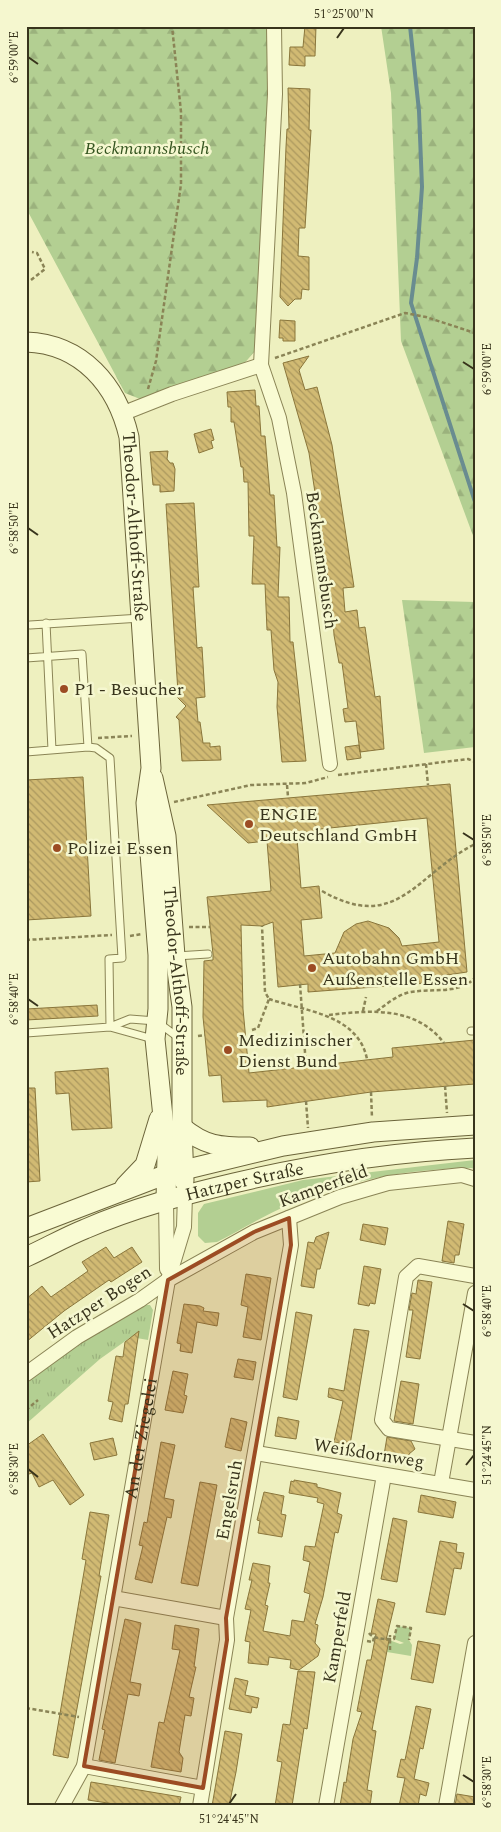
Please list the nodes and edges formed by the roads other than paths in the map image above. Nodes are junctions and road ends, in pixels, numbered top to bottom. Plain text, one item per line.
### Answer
1 (274, 26) edge
2 (26, 342) edge
3 (261, 365) junction
4 (129, 411) junction
5 (142, 618) junction
6 (46, 623) junction
7 (30, 625) dead end
8 (47, 657) junction
9 (26, 658) edge
10 (88, 747) junction
11 (52, 750) junction
12 (26, 752) edge
13 (330, 764) dead end
14 (150, 768) junction
15 (208, 954) dead end
16 (166, 955) junction
17 (110, 1027) junction
18 (156, 1030) junction
19 (26, 1032) edge
20 (181, 1039) junction
21 (162, 1098) junction
22 (475, 1125) edge
23 (182, 1127) junction
24 (283, 1146) junction
25 (475, 1148) edge
26 (176, 1172) junction
27 (475, 1179) edge
28 (117, 1193) junction
29 (185, 1195) junction
30 (166, 1200) junction
31 (289, 1218) junction
32 (26, 1228) edge
33 (26, 1257) edge
34 (475, 1276) edge
35 (168, 1280) junction
36 (475, 1293) edge
37 (26, 1374) edge
38 (449, 1439) junction
39 (475, 1443) edge
40 (256, 1453) junction
41 (384, 1475) junction
42 (441, 1483) junction
43 (475, 1490) edge
44 (113, 1598) junction
45 (226, 1618) junction
46 (475, 1644) edge
47 (84, 1766) junction
48 (203, 1788) junction
49 (62, 1806) edge
50 (200, 1806) edge
51 (326, 1806) edge
52 (446, 1806) edge

1 - 3 street, Beckmannsbusch
2 - 4 street, Theodor-Althoff-Straße
3 - 4 street
3 - 13 street, Beckmannsbusch
4 - 5 street, Theodor-Althoff-Straße
5 - 6 lane
5 - 14 street, Theodor-Althoff-Straße
6 - 7 lane
6 - 8 lane
8 - 9 lane
8 - 10 lane
8 - 11 lane
10 - 11 lane
10 - 17 lane
11 - 12 lane
14 - 16 street, Theodor-Althoff-Straße
14 - 16 street, Theodor-Althoff-Straße
15 - 16 lane
16 - 18 street, Theodor-Althoff-Straße
16 - 20 street, Theodor-Althoff-Straße
17 - 18 lane
17 - 18 lane
17 - 19 lane
18 - 20 lane
18 - 21 street, Theodor-Althoff-Straße
20 - 23 street, Theodor-Althoff-Straße
21 - 26 street, Theodor-Althoff-Straße
21 - 28 street
22 - 24 street, Hatzper Straße
23 - 24 street
23 - 26 street, Theodor-Althoff-Straße
24 - 26 street, Hatzper Straße
25 - 29 street, Hatzper Straße
26 - 28 street, Hatzper Straße
26 - 29 street, Theodor-Althoff-Straße
26 - 30 street, An der Ziegelei
27 - 31 street, Kamperfeld
28 - 32 street, Hatzper Straße
29 - 30 street, Hatzper Straße
29 - 35 street, An der Ziegelei
30 - 33 street, Hatzper Straße
30 - 35 street, An der Ziegelei
31 - 35 street, Kamperfeld
31 - 40 street, Engelsruh
34 - 38 street
35 - 37 street, Hatzper Bogen
35 - 44 street, An der Ziegelei
36 - 38 street
38 - 39 street
38 - 42 street
40 - 41 street, Weißdornweg
40 - 45 street, Engelsruh
41 - 42 street, Weißdornweg
41 - 51 street, Kamperfeld
42 - 43 street, Weißdornweg
44 - 45 street
44 - 47 street, An der Ziegelei
45 - 48 street, Engelsruh
46 - 52 street
47 - 48 street
47 - 49 street, An der Ziegelei
48 - 50 street, Engelsruh

